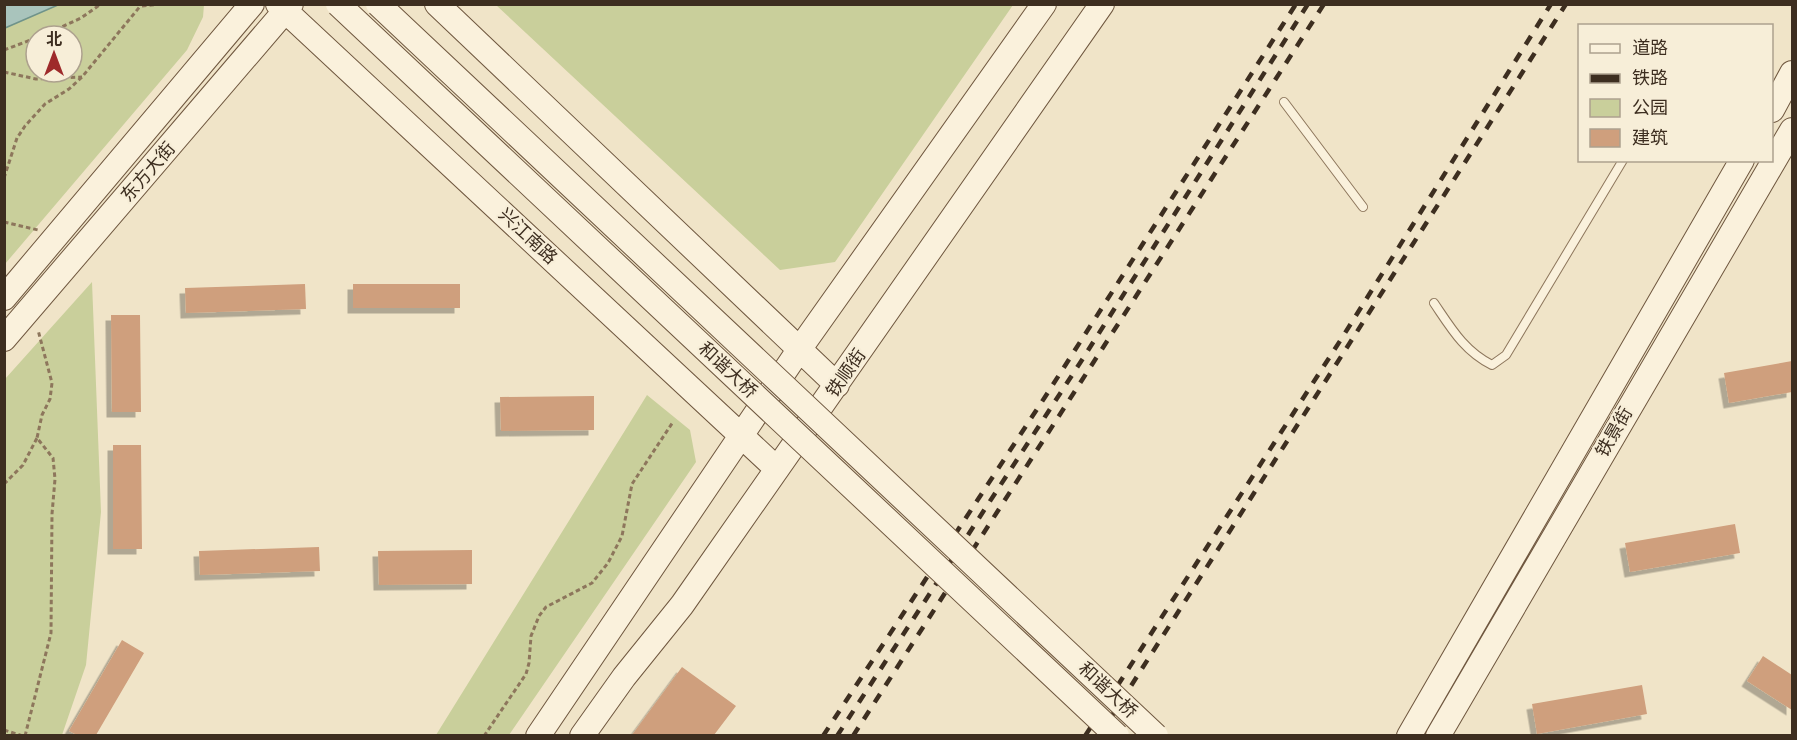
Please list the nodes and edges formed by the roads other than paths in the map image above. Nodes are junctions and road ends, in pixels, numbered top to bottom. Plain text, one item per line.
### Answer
1 (252, 4) edge
2 (338, 4) edge
3 (378, 4) edge
4 (437, 4) edge
5 (1044, 4) edge
6 (1102, 4) edge
7 (285, 7) edge
8 (1785, 80) edge
9 (1284, 102) dead end
10 (1773, 108) edge
11 (1792, 130) edge
12 (1622, 162) edge
13 (1741, 162) edge
14 (1363, 207) dead end
15 (4, 298) edge
16 (1434, 303) dead end
17 (5, 339) edge
18 (801, 347) junction
19 (837, 385) junction
20 (743, 436) junction
21 (777, 469) junction
22 (682, 605) junction
23 (538, 735) edge
24 (582, 735) edge
25 (599, 735) edge
26 (1117, 735) edge
27 (1156, 735) edge
28 (1409, 735) edge
29 (1438, 735) edge

1 - 15 main road, 东方大街
2 - 26 main road, 和谐大桥, bridge
3 - 27 main road, 和谐大桥, bridge
4 - 18 main road
5 - 18 main road
6 - 19 main road, 铁顺街
7 - 17 main road, 东方大街
7 - 20 main road, 兴江南路
8 - 10 main road
9 - 14 lane
11 - 29 main road, 铁景街
12 - 16 lane
13 - 28 main road, 铁景街
18 - 19 main road
18 - 20 main road
19 - 21 main road, 铁顺街
20 - 21 main road, 兴江南路
20 - 23 main road
21 - 22 main road, 铁顺街
22 - 24 main road, 铁顺街
22 - 25 main road

